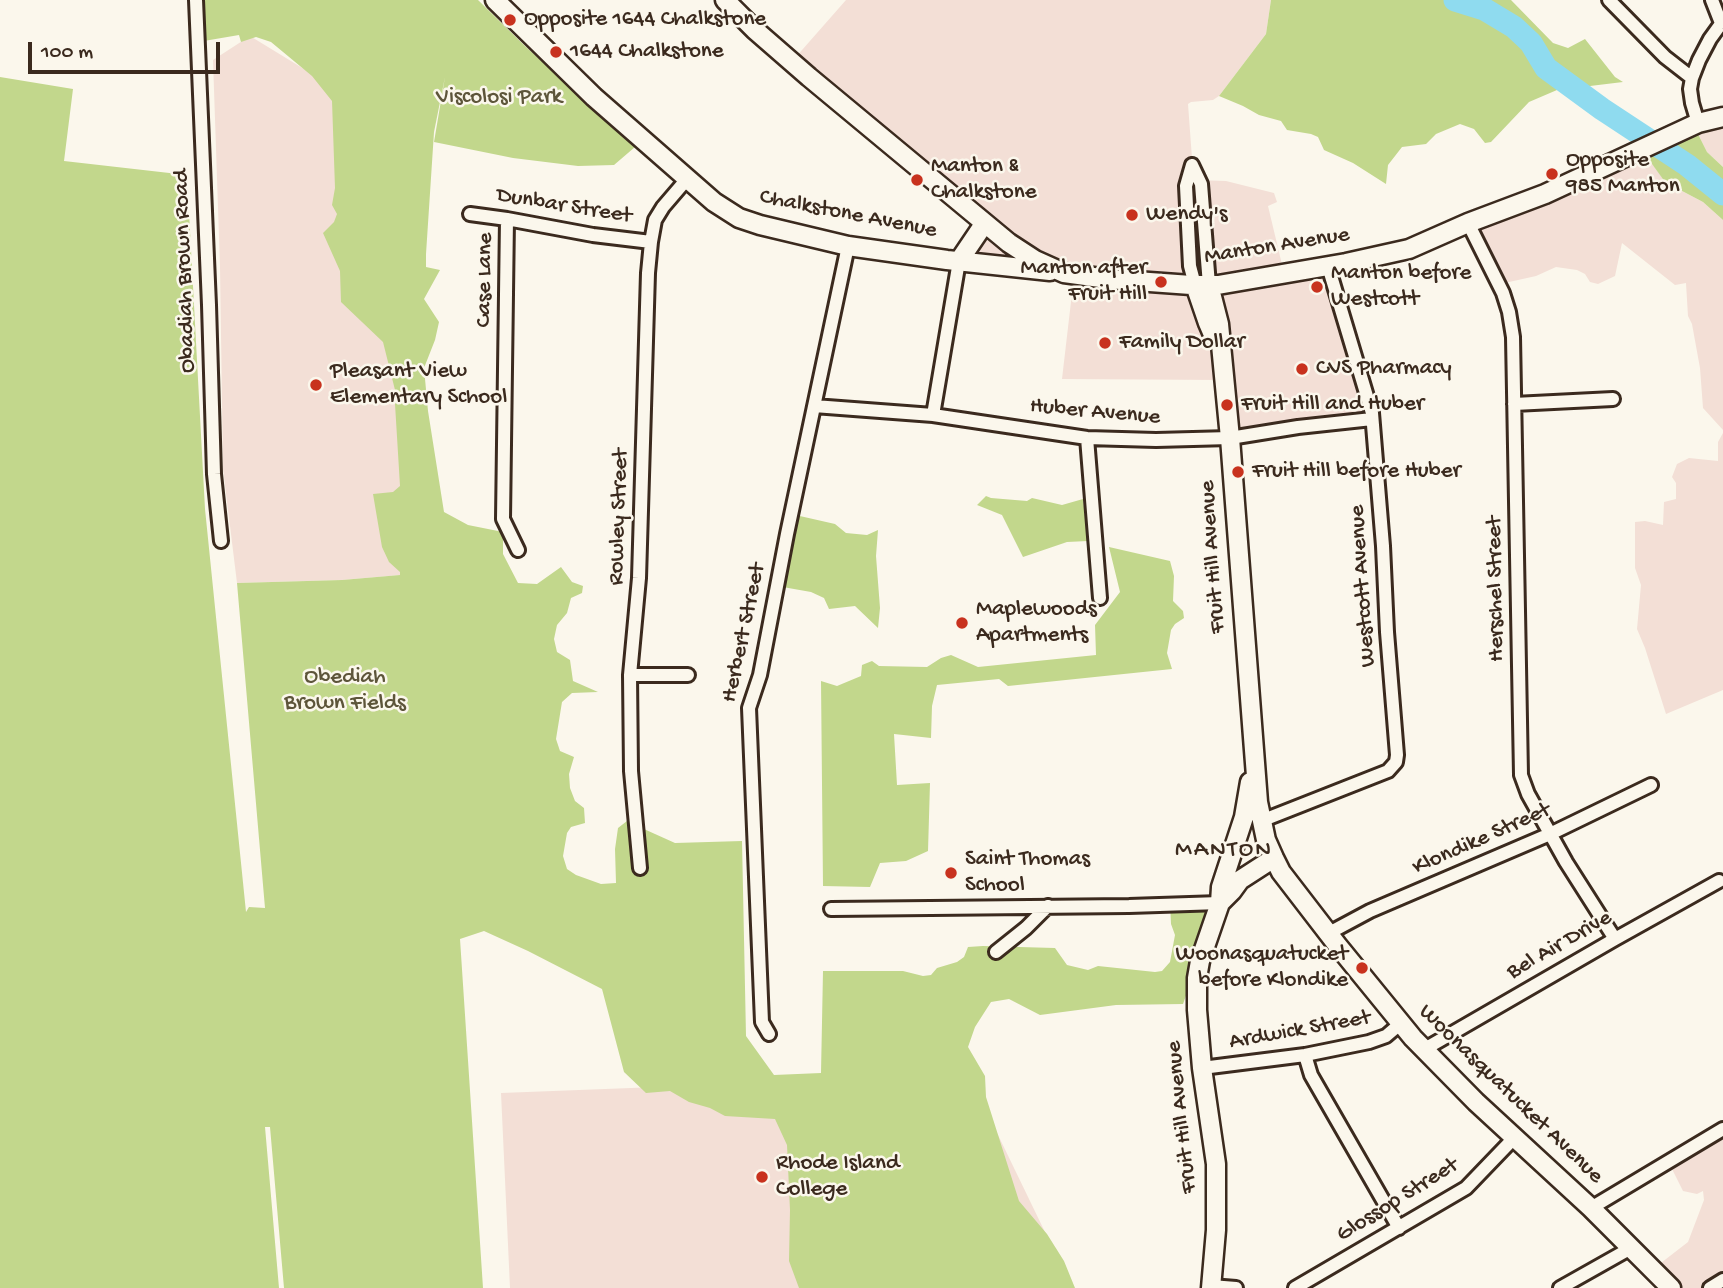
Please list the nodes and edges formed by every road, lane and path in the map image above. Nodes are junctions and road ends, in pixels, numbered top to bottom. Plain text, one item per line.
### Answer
1 (196, 0) edge
2 (495, 0) edge
3 (725, 0) edge
4 (1609, 0) edge
5 (1712, 0) edge
6 (1722, 22) edge
7 (1692, 78) junction
8 (1723, 117) edge
9 (1691, 126) junction
10 (687, 179) junction
11 (470, 214) dead end
12 (508, 219) junction
13 (1468, 223) junction
14 (984, 224) junction
15 (651, 242) junction
16 (848, 246) junction
17 (959, 261) junction
18 (1328, 266) junction
19 (1064, 273) junction
20 (1202, 285) junction
21 (1613, 398) dead end
22 (1514, 404) junction
23 (814, 406) junction
24 (933, 415) junction
25 (1372, 419) junction
26 (1087, 438) junction
27 (1230, 438) junction
28 (221, 541) dead end
29 (518, 550) dead end
30 (1100, 598) dead end
31 (631, 675) junction
32 (688, 676) dead end
33 (1254, 757) junction
34 (1651, 785) dead end
35 (1261, 821) junction
36 (1550, 834) junction
37 (1274, 858) junction
38 (640, 868) dead end
39 (1719, 881) dead end
40 (1220, 903) junction
41 (1048, 906) junction
42 (831, 909) dead end
43 (1329, 933) junction
44 (1615, 939) junction
45 (996, 952) dead end
46 (1400, 1024) junction
47 (769, 1034) dead end
48 (1423, 1050) junction
49 (1305, 1055) junction
50 (1202, 1068) junction
51 (1723, 1129) edge
52 (1515, 1137) junction
53 (1591, 1208) junction
54 (1399, 1228) junction
55 (1631, 1248) junction
56 (1723, 1280) edge
57 (1211, 1287) edge
58 (1236, 1288) edge
59 (1295, 1288) edge
60 (1560, 1288) edge
61 (1671, 1288) edge
62 (1710, 1288) edge

1 - 28 street, Obadiah Brown Road
2 - 10 main road, Chalkstone Avenue
3 - 14 main road, Manton Avenue
4 - 7 street
5 - 6 street
6 - 7 street
7 - 9 street
8 - 9 main road, Manton Avenue
9 - 13 main road, Manton Avenue
10 - 15 street, Rowley Street
10 - 16 main road, Chalkstone Avenue
11 - 12 street, Dunbar Street
12 - 15 street, Dunbar Street
12 - 29 street, Case Lane
13 - 18 main road, Manton Avenue
13 - 22 street, Herschel Street
14 - 17 main road
14 - 19 main road, Manton Avenue
15 - 31 street, Rowley Street
16 - 17 main road, Chalkstone Avenue
16 - 23 street, Herbert Street
17 - 19 main road, Chalkstone Avenue
17 - 24 street
18 - 20 main road, Manton Avenue
18 - 25 street, Westcott Avenue
19 - 20 main road, Manton Avenue
20 - 20 street
20 - 27 main road, Fruit Hill Avenue
21 - 22 street
22 - 36 street, Herschel Street
23 - 24 street, Huber Avenue
23 - 47 street, Herbert Street
24 - 26 street, Huber Avenue
25 - 27 street, Huber Avenue
25 - 35 street, Westcott Avenue
26 - 27 street, Huber Avenue
26 - 30 street
27 - 33 main road, Fruit Hill Avenue
31 - 32 street
31 - 38 street, Rowley Street
33 - 35 main road, Fruit Hill Avenue
33 - 40 main road, Fruit Hill Avenue
34 - 36 street, Klondike Street
35 - 37 main road, Woonasquatucket Avenue
36 - 43 street, Klondike Street
36 - 44 street, Herschel Street
37 - 40 main road, Fruit Hill Avenue
37 - 43 main road, Woonasquatucket Avenue
39 - 44 street, Bel Air Drive
40 - 41 street
40 - 50 main road, Fruit Hill Avenue
41 - 42 street
41 - 45 street
43 - 46 main road, Woonasquatucket Avenue
44 - 48 street, Bel Air Drive
46 - 48 main road, Woonasquatucket Avenue
46 - 49 street, Ardwick Street
48 - 52 main road, Woonasquatucket Avenue
49 - 50 street, Ardwick Street
49 - 54 street
50 - 57 main road, Fruit Hill Avenue
51 - 53 street
52 - 53 main road, Woonasquatucket Avenue
52 - 54 street, Glossop Street
53 - 55 main road, Woonasquatucket Avenue
54 - 59 street, Glossop Street
55 - 60 street
55 - 61 main road, Woonasquatucket Avenue
56 - 62 street
57 - 58 street

